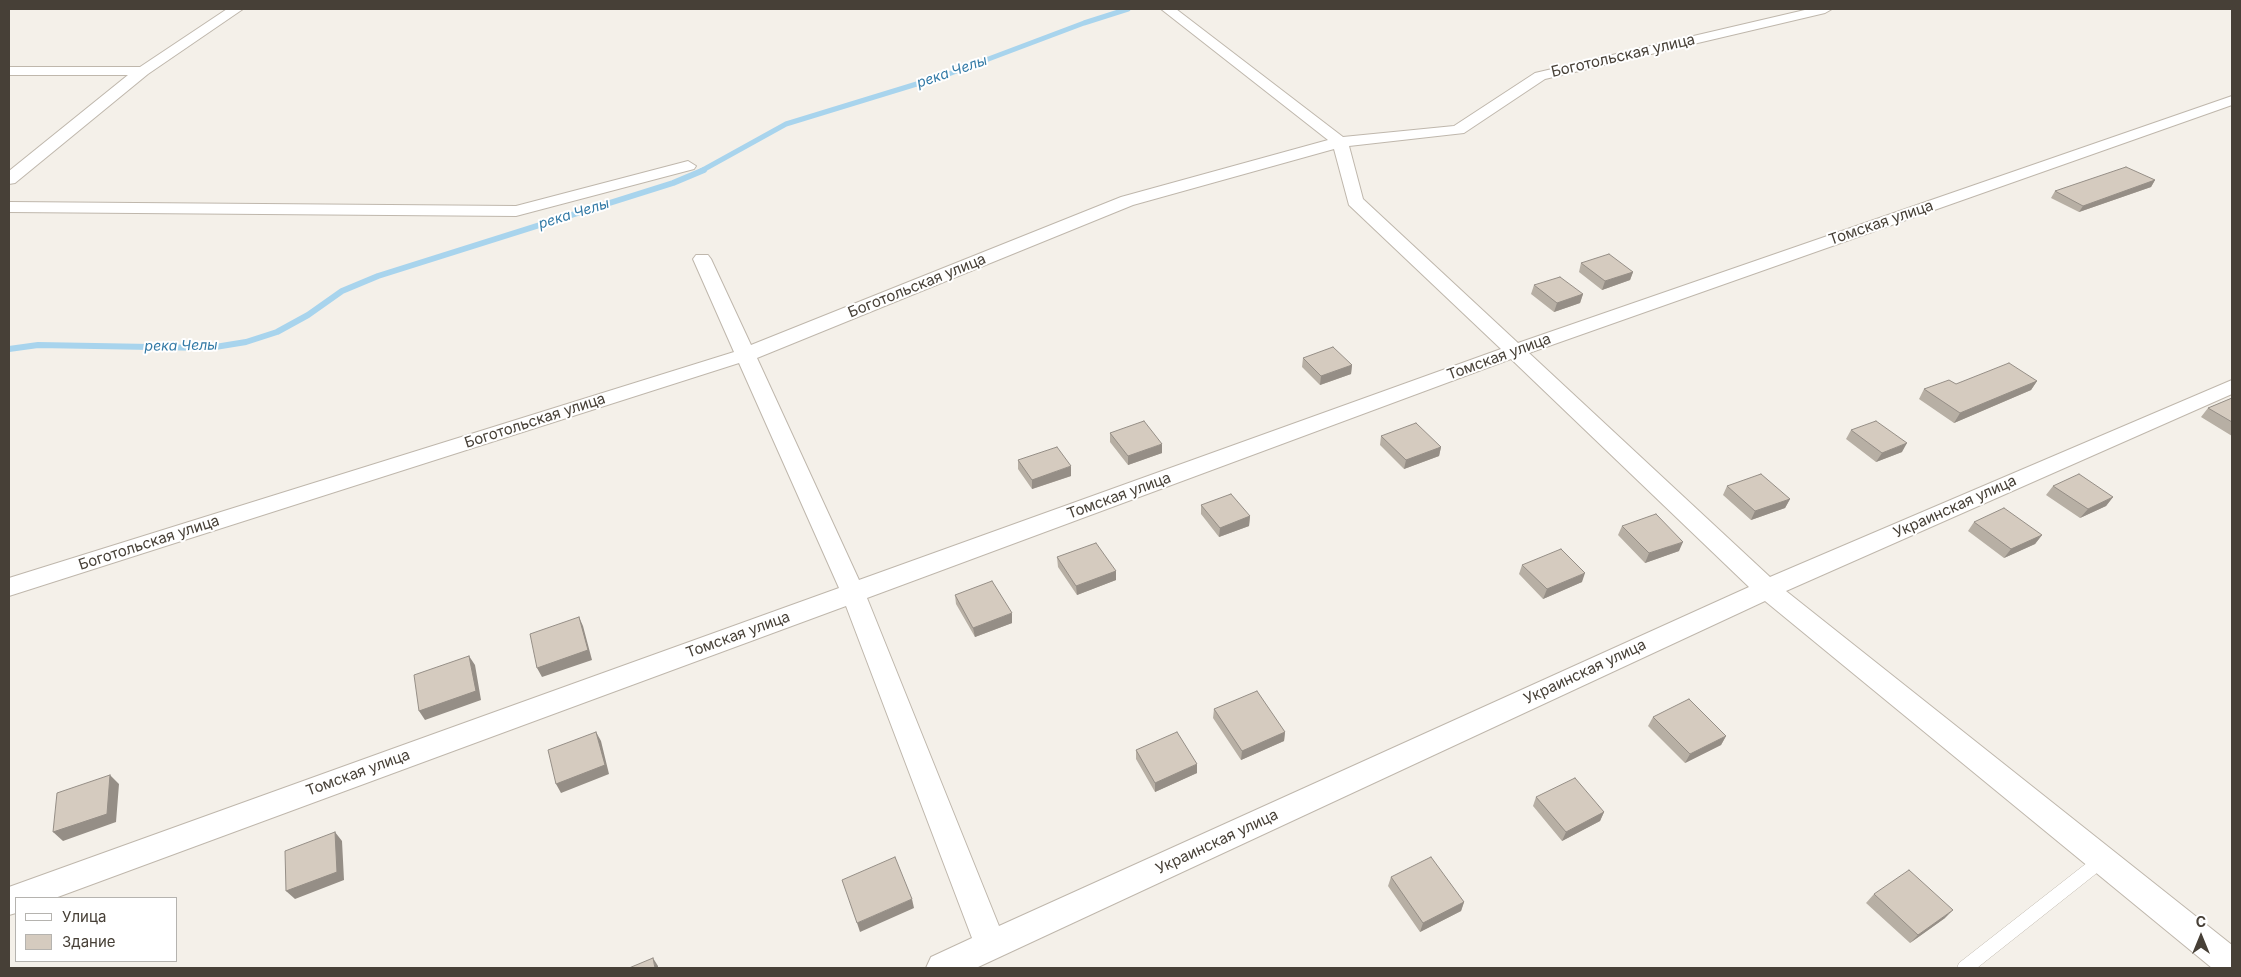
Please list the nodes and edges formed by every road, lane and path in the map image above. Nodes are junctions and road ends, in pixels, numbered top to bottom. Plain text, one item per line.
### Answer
1 (236, 9) edge
2 (1168, 9) edge
3 (1825, 9) edge
4 (9, 71) edge
5 (143, 71) junction
6 (2232, 100) edge
7 (1340, 142) junction
8 (688, 166) dead end
9 (9, 180) edge
10 (9, 207) edge
11 (702, 259) dead end
12 (1515, 351) junction
13 (745, 355) junction
14 (2232, 386) edge
15 (9, 587) edge
16 (1766, 589) junction
17 (853, 593) junction
18 (2102, 860) junction
19 (20, 897) edge
20 (991, 946) junction
21 (2232, 965) edge
22 (942, 968) edge
23 (1965, 968) edge

1 - 5 street
2 - 7 street
3 - 7 street, Боготольская улица
4 - 5 street
5 - 9 street
6 - 12 street, Томская улица
7 - 12 street
7 - 13 street, Боготольская улица
8 - 10 street
11 - 13 street
12 - 16 street
12 - 17 street, Томская улица
13 - 15 street, Боготольская улица
13 - 17 street
14 - 16 street, Украинская улица
16 - 18 street
16 - 20 street, Украинская улица
17 - 19 street, Томская улица
17 - 20 street
18 - 21 street
18 - 23 lane
20 - 22 street, Украинская улица

